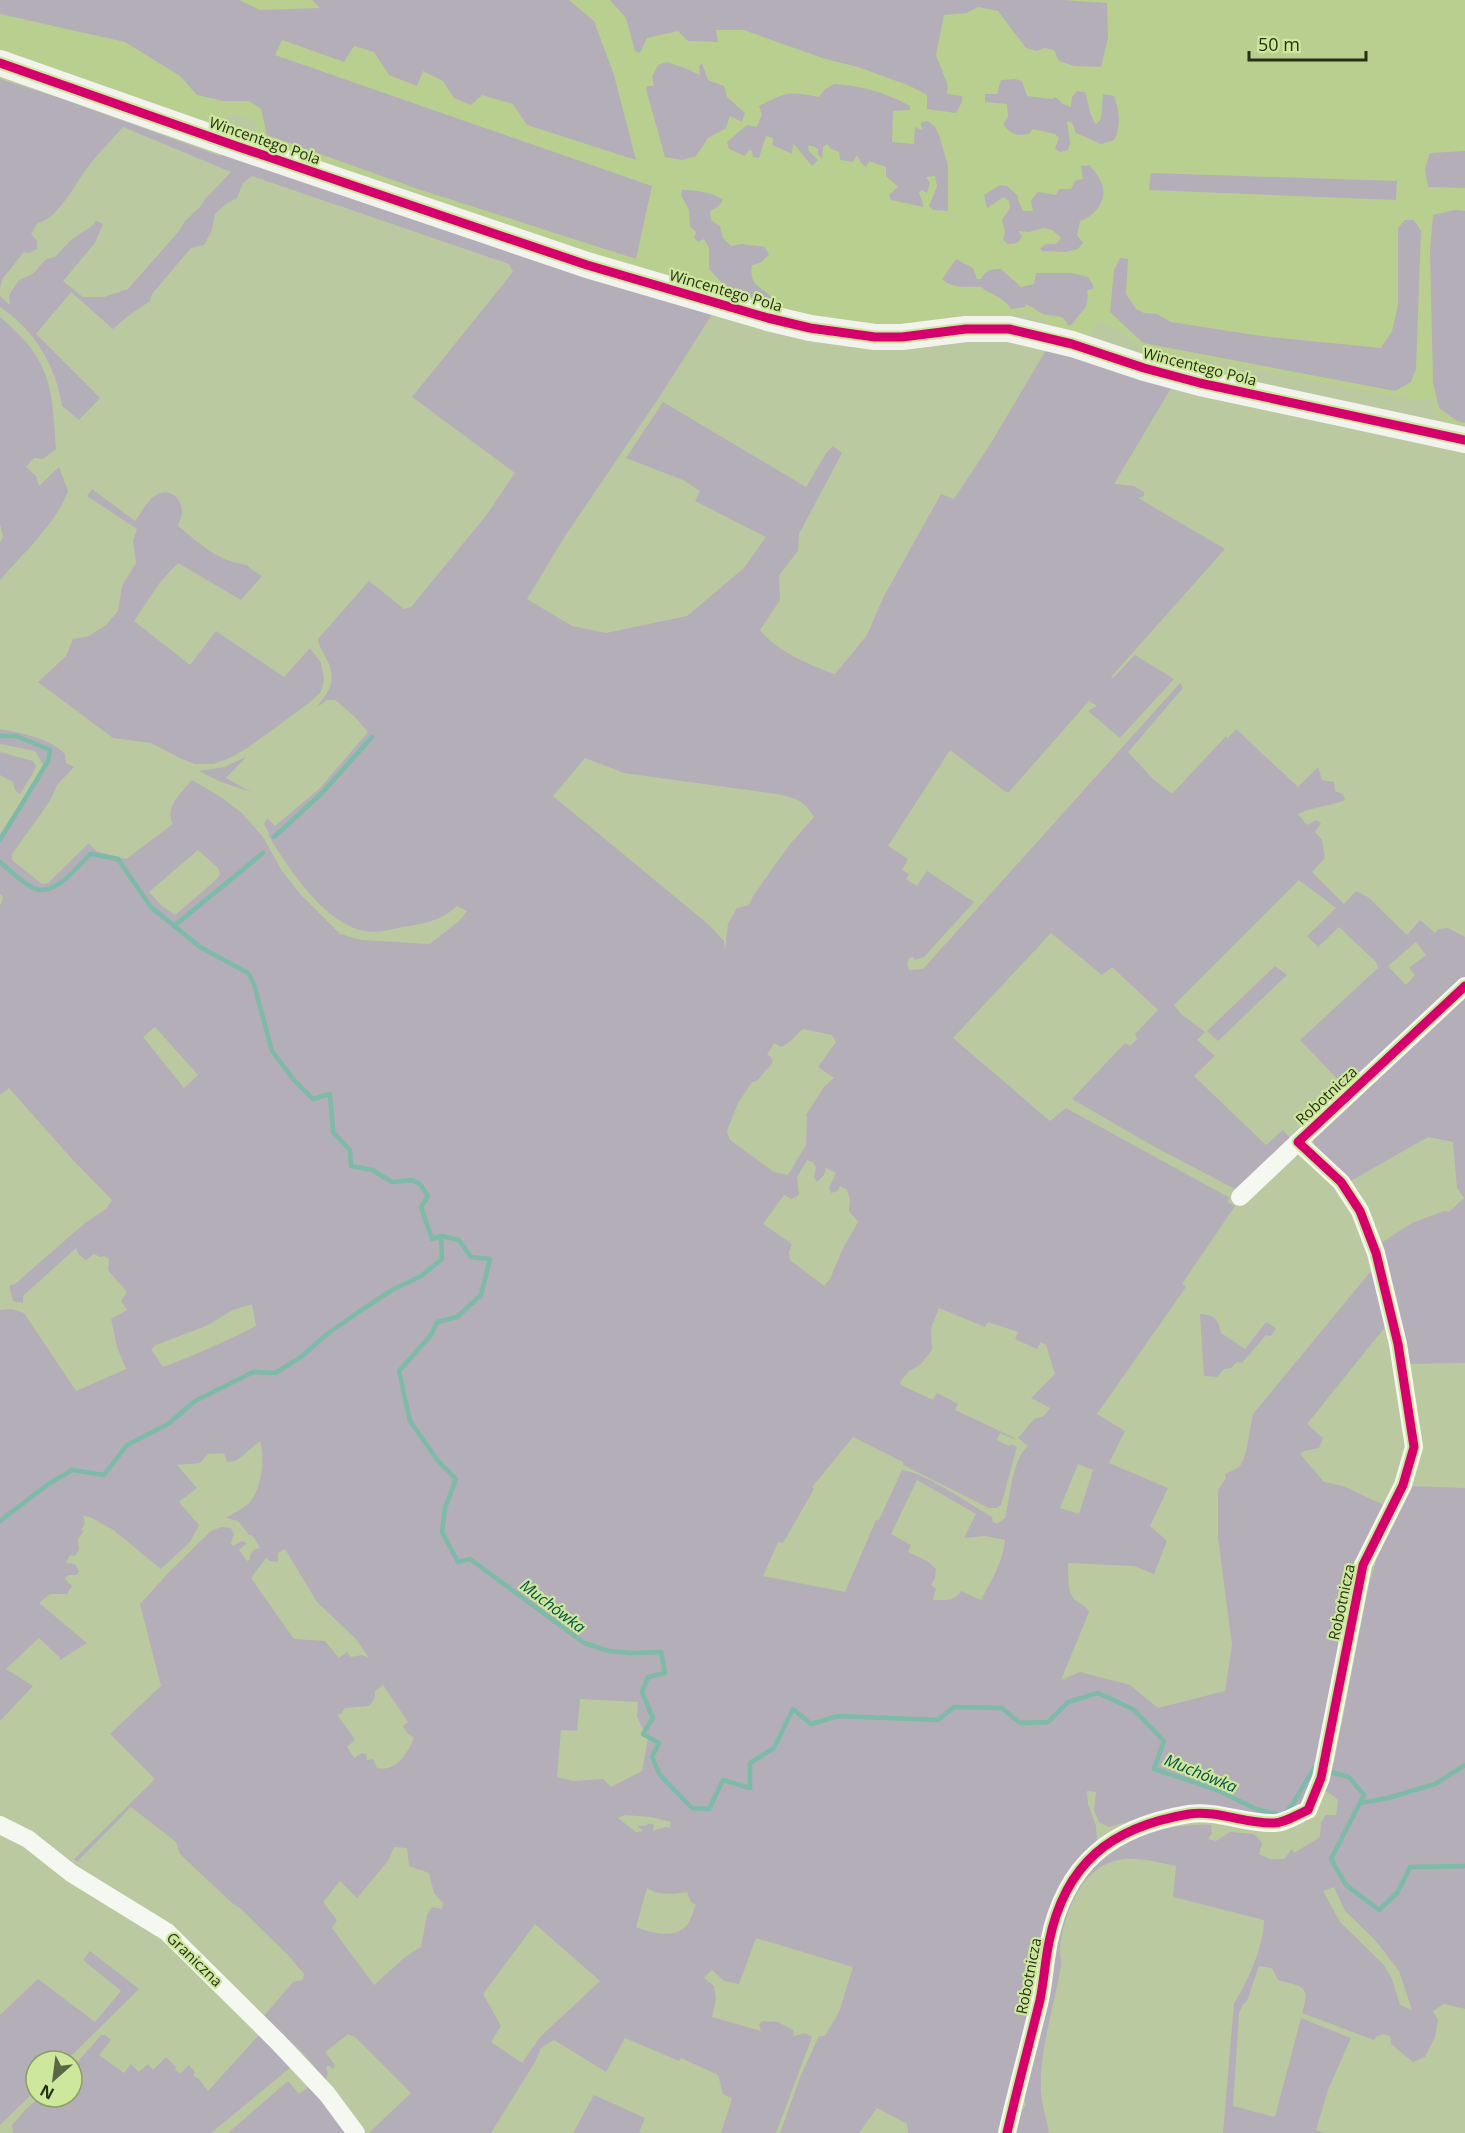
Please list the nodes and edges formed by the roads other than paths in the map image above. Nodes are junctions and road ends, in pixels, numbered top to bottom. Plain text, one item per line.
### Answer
1 (0, 63) edge
2 (1465, 440) edge
3 (1465, 986) edge
4 (1298, 1142) junction
5 (1239, 1197) dead end
6 (0, 1825) edge
7 (356, 2133) edge
8 (1007, 2133) edge

1 - 2 street, Wincentego Pola
3 - 4 street, Robotnicza
4 - 5 street
4 - 8 street, Robotnicza
6 - 7 street, Graniczna

